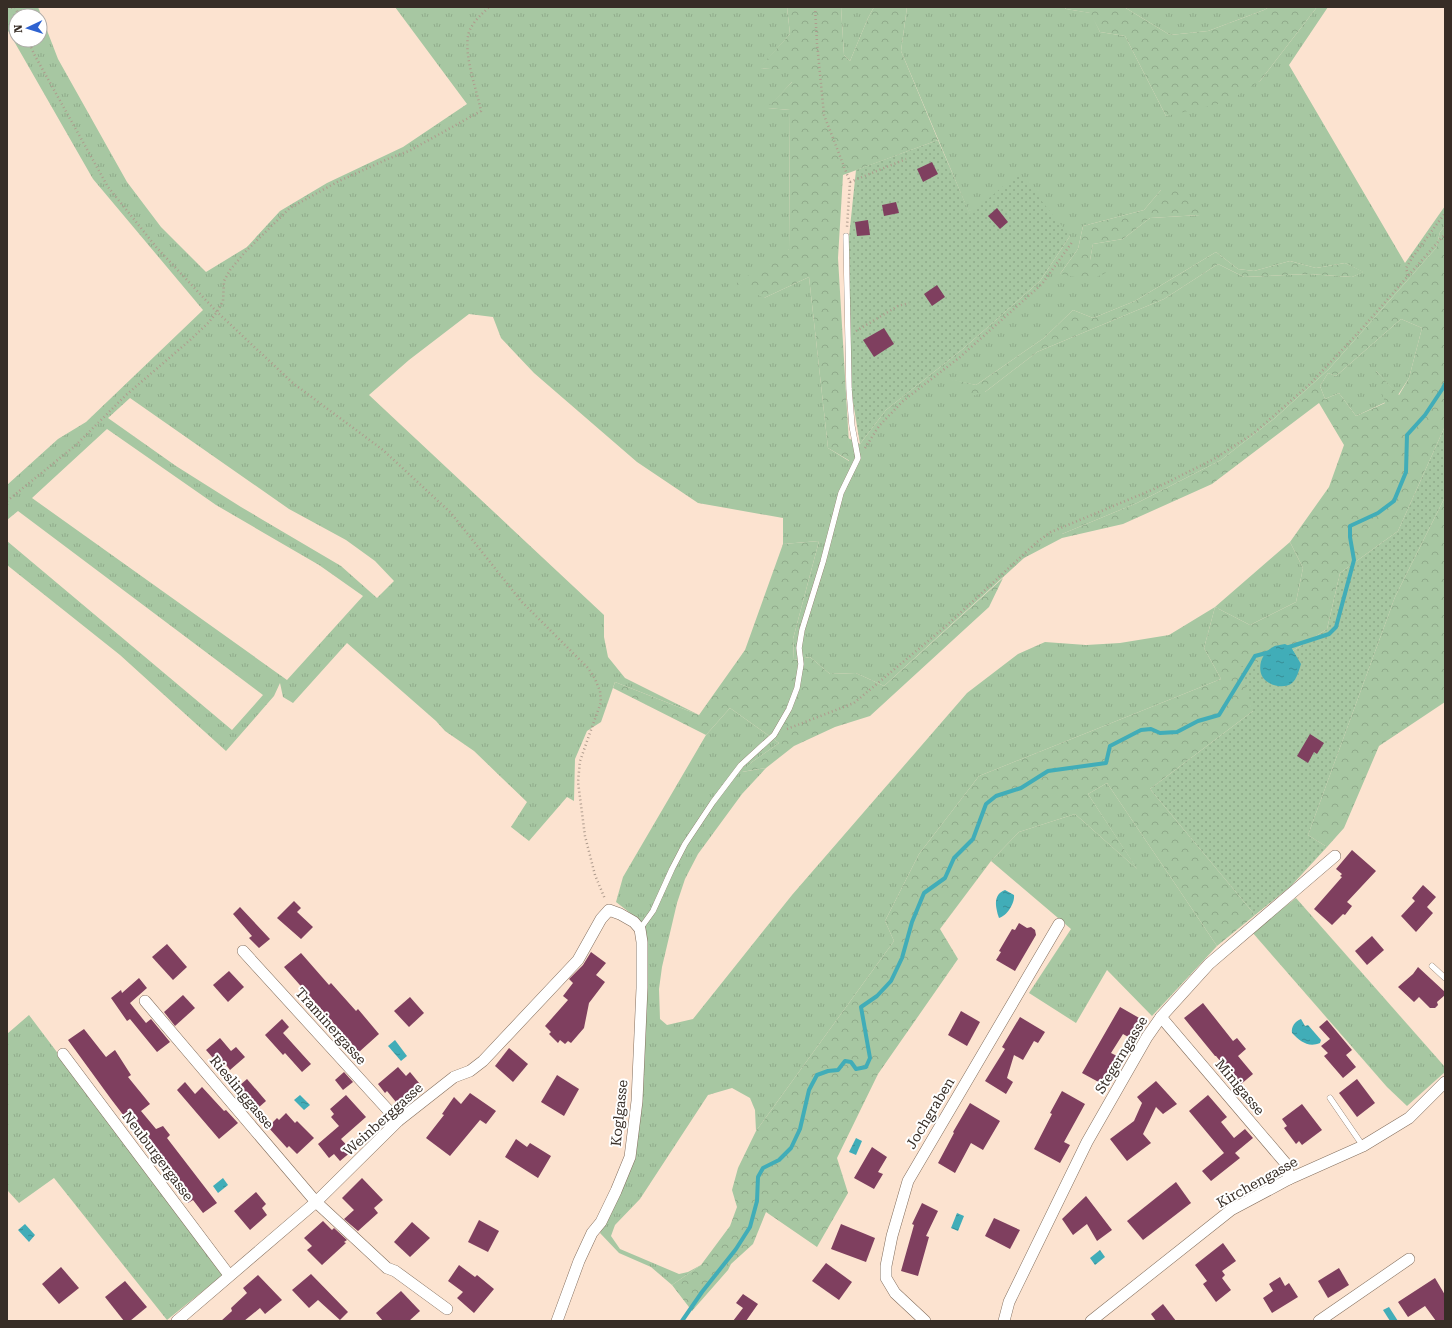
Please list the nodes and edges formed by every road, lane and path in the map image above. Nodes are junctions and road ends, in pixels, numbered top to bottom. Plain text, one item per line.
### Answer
1 (14, 7) edge
2 (489, 7) edge
3 (815, 7) edge
4 (7, 9) edge
5 (31, 48) edge
6 (906, 159) dead end
7 (850, 182) junction
8 (1445, 213) edge
9 (1445, 234) edge
10 (846, 236) joint
11 (1073, 241) dead end
12 (1409, 275) junction
13 (909, 303) dead end
14 (217, 312) junction
15 (849, 335) junction
16 (858, 458) junction
17 (7, 501) edge
18 (774, 735) junction
19 (1335, 856) dead end
20 (609, 910) junction
21 (1059, 924) dead end
22 (640, 929) junction
23 (243, 951) dead end
24 (1432, 966) dead end
25 (1445, 978) edge
26 (145, 1001) dead end
27 (1161, 1017) junction
28 (63, 1054) dead end
29 (1445, 1082) edge
30 (1330, 1098) dead end
31 (398, 1122) junction
32 (1362, 1146) junction
33 (1289, 1179) junction
34 (316, 1202) junction
35 (1409, 1259) dead end
36 (229, 1275) junction
37 (447, 1309) dead end
38 (177, 1321) edge
39 (557, 1321) edge
40 (925, 1321) edge
41 (1004, 1321) edge
42 (1091, 1321) edge
43 (1320, 1321) edge

1 - 4 path
2 - 14 path
3 - 7 path
5 - 14 path
6 - 7 path
7 - 10 path
8 - 12 path
9 - 12 path
10 - 15 lane
11 - 16 path
12 - 18 path
13 - 15 path
14 - 17 path
14 - 20 path
15 - 16 lane
16 - 18 lane
18 - 22 lane
19 - 27 street, Stegerngasse
20 - 22 street
20 - 31 street, Weinberggasse
21 - 40 street, Jochgraben
22 - 39 street, Koglgasse
23 - 31 street, Traminergasse
24 - 25 lane
26 - 34 street, Rieslinggasse
27 - 33 street, Minigasse
27 - 41 street, Stegerngasse
28 - 36 street, Neuburgergasse
29 - 32 street, Kirchengasse
30 - 32 lane
31 - 34 street, Weinberggasse
32 - 33 street, Kirchengasse
33 - 42 street, Kirchengasse
34 - 36 street, Weinberggasse
34 - 37 street, Rieslinggasse
35 - 43 street
36 - 38 street, Weinberggasse

